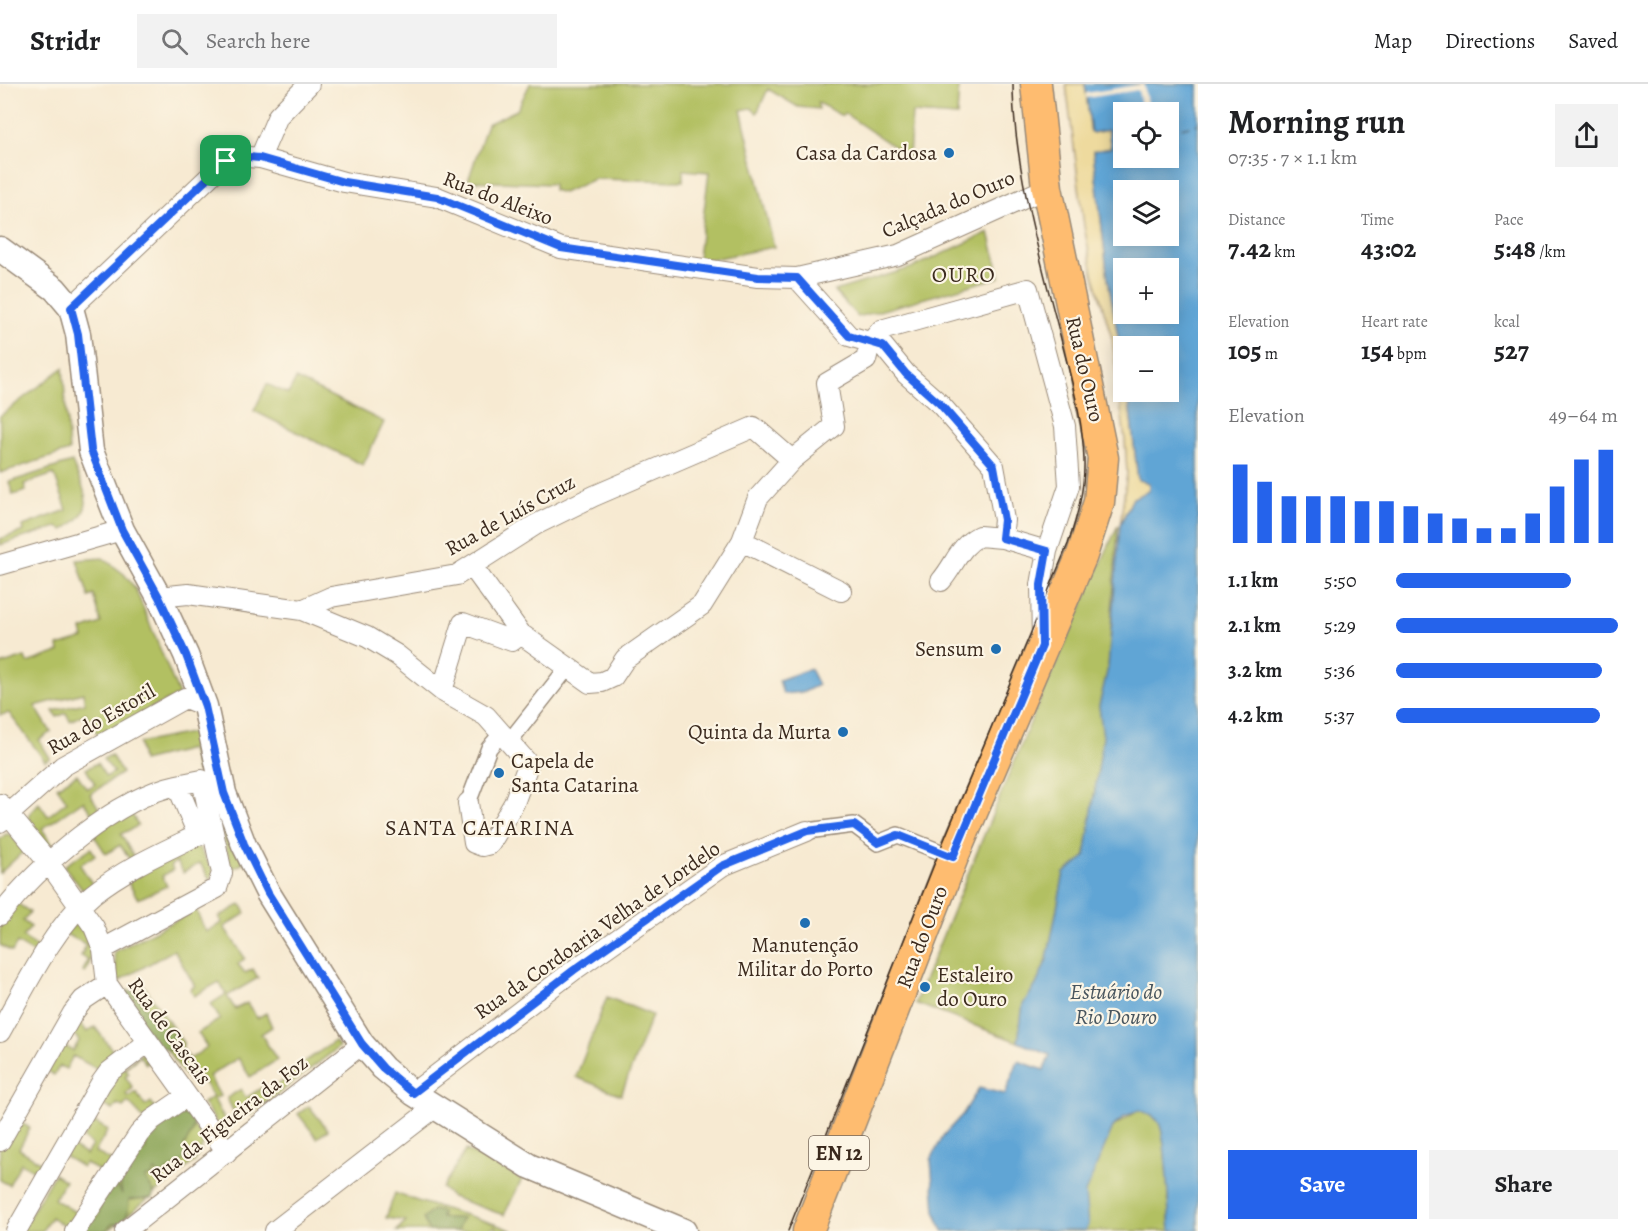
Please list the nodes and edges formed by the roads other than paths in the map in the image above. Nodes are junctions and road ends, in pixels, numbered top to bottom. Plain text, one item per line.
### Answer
1 (309, 84) edge
2 (1036, 84) edge
3 (260, 158) junction
4 (1047, 188) junction
5 (0, 249) edge
6 (797, 278) junction
7 (71, 308) junction
8 (870, 343) junction
9 (792, 460) junction
10 (122, 530) junction
11 (1002, 538) junction
12 (742, 541) junction
13 (1047, 551) junction
14 (0, 565) edge
15 (472, 566) junction
16 (941, 582) dead end
17 (841, 591) dead end
18 (159, 597) junction
19 (302, 610) junction
20 (522, 634) junction
21 (1042, 646) junction
22 (568, 667) junction
23 (442, 691) junction
24 (205, 706) junction
25 (505, 738) junction
26 (468, 803) joint
27 (3, 813) edge
28 (807, 831) joint
29 (206, 833) junction
30 (953, 857) junction
31 (48, 862) junction
32 (80, 907) junction
33 (0, 915) edge
34 (103, 949) junction
35 (107, 984) junction
36 (0, 1032) edge
37 (147, 1043) junction
38 (362, 1044) junction
39 (413, 1093) junction
40 (187, 1096) junction
41 (434, 1108) junction
42 (0, 1141) edge
43 (227, 1152) junction
44 (16, 1231) edge
45 (75, 1231) edge
46 (125, 1231) edge
47 (275, 1231) edge
48 (684, 1231) edge
49 (808, 1231) edge

1 - 3 street
2 - 4 main road, Rua do Ouro / EN 12
3 - 6 street, Rua do Aleixo
3 - 7 street, Rua do Aleixo
4 - 6 street, Calçada do Ouro
4 - 21 main road, Rua do Ouro / EN 12
5 - 7 street
6 - 8 street
7 - 10 street
8 - 9 street
8 - 11 street
8 - 13 street, Rua do Ouro
9 - 12 street
9 - 15 street, Rua de Luís Cruz
10 - 14 street
10 - 18 street
11 - 13 street
11 - 16 street
12 - 17 street
12 - 22 street
13 - 21 street, Rua do Ouro
15 - 19 street, Rua de Luís Cruz
15 - 20 street
18 - 19 street
18 - 24 street
19 - 23 street
20 - 22 street
20 - 23 street
21 - 30 main road, Rua do Ouro / EN 12
22 - 25 street
23 - 25 street
24 - 27 street, Rua do Estoril
24 - 38 street
25 - 26 street
25 - 26 street
27 - 31 street, Rua de Cascais
28 - 30 street, Rua da Cordoaria Velha de Lordelo
28 - 39 street, Rua da Cordoaria Velha de Lordelo
29 - 31 street
29 - 32 street
29 - 34 street
30 - 49 main road, Rua do Ouro / EN 12
31 - 32 street, Rua de Cascais
31 - 33 street
32 - 34 street, Rua de Cascais
32 - 36 street
34 - 35 street, Rua de Cascais
35 - 37 street, Rua de Cascais
35 - 42 street
37 - 40 street, Rua de Cascais
37 - 44 street
38 - 39 street
38 - 43 street, Rua da Figueira da Foz
39 - 41 street
40 - 43 street, Rua de Cascais
40 - 45 street, Rua da Figueira da Foz
41 - 47 street
41 - 48 street
43 - 46 street, Rua da Figueira da Foz

